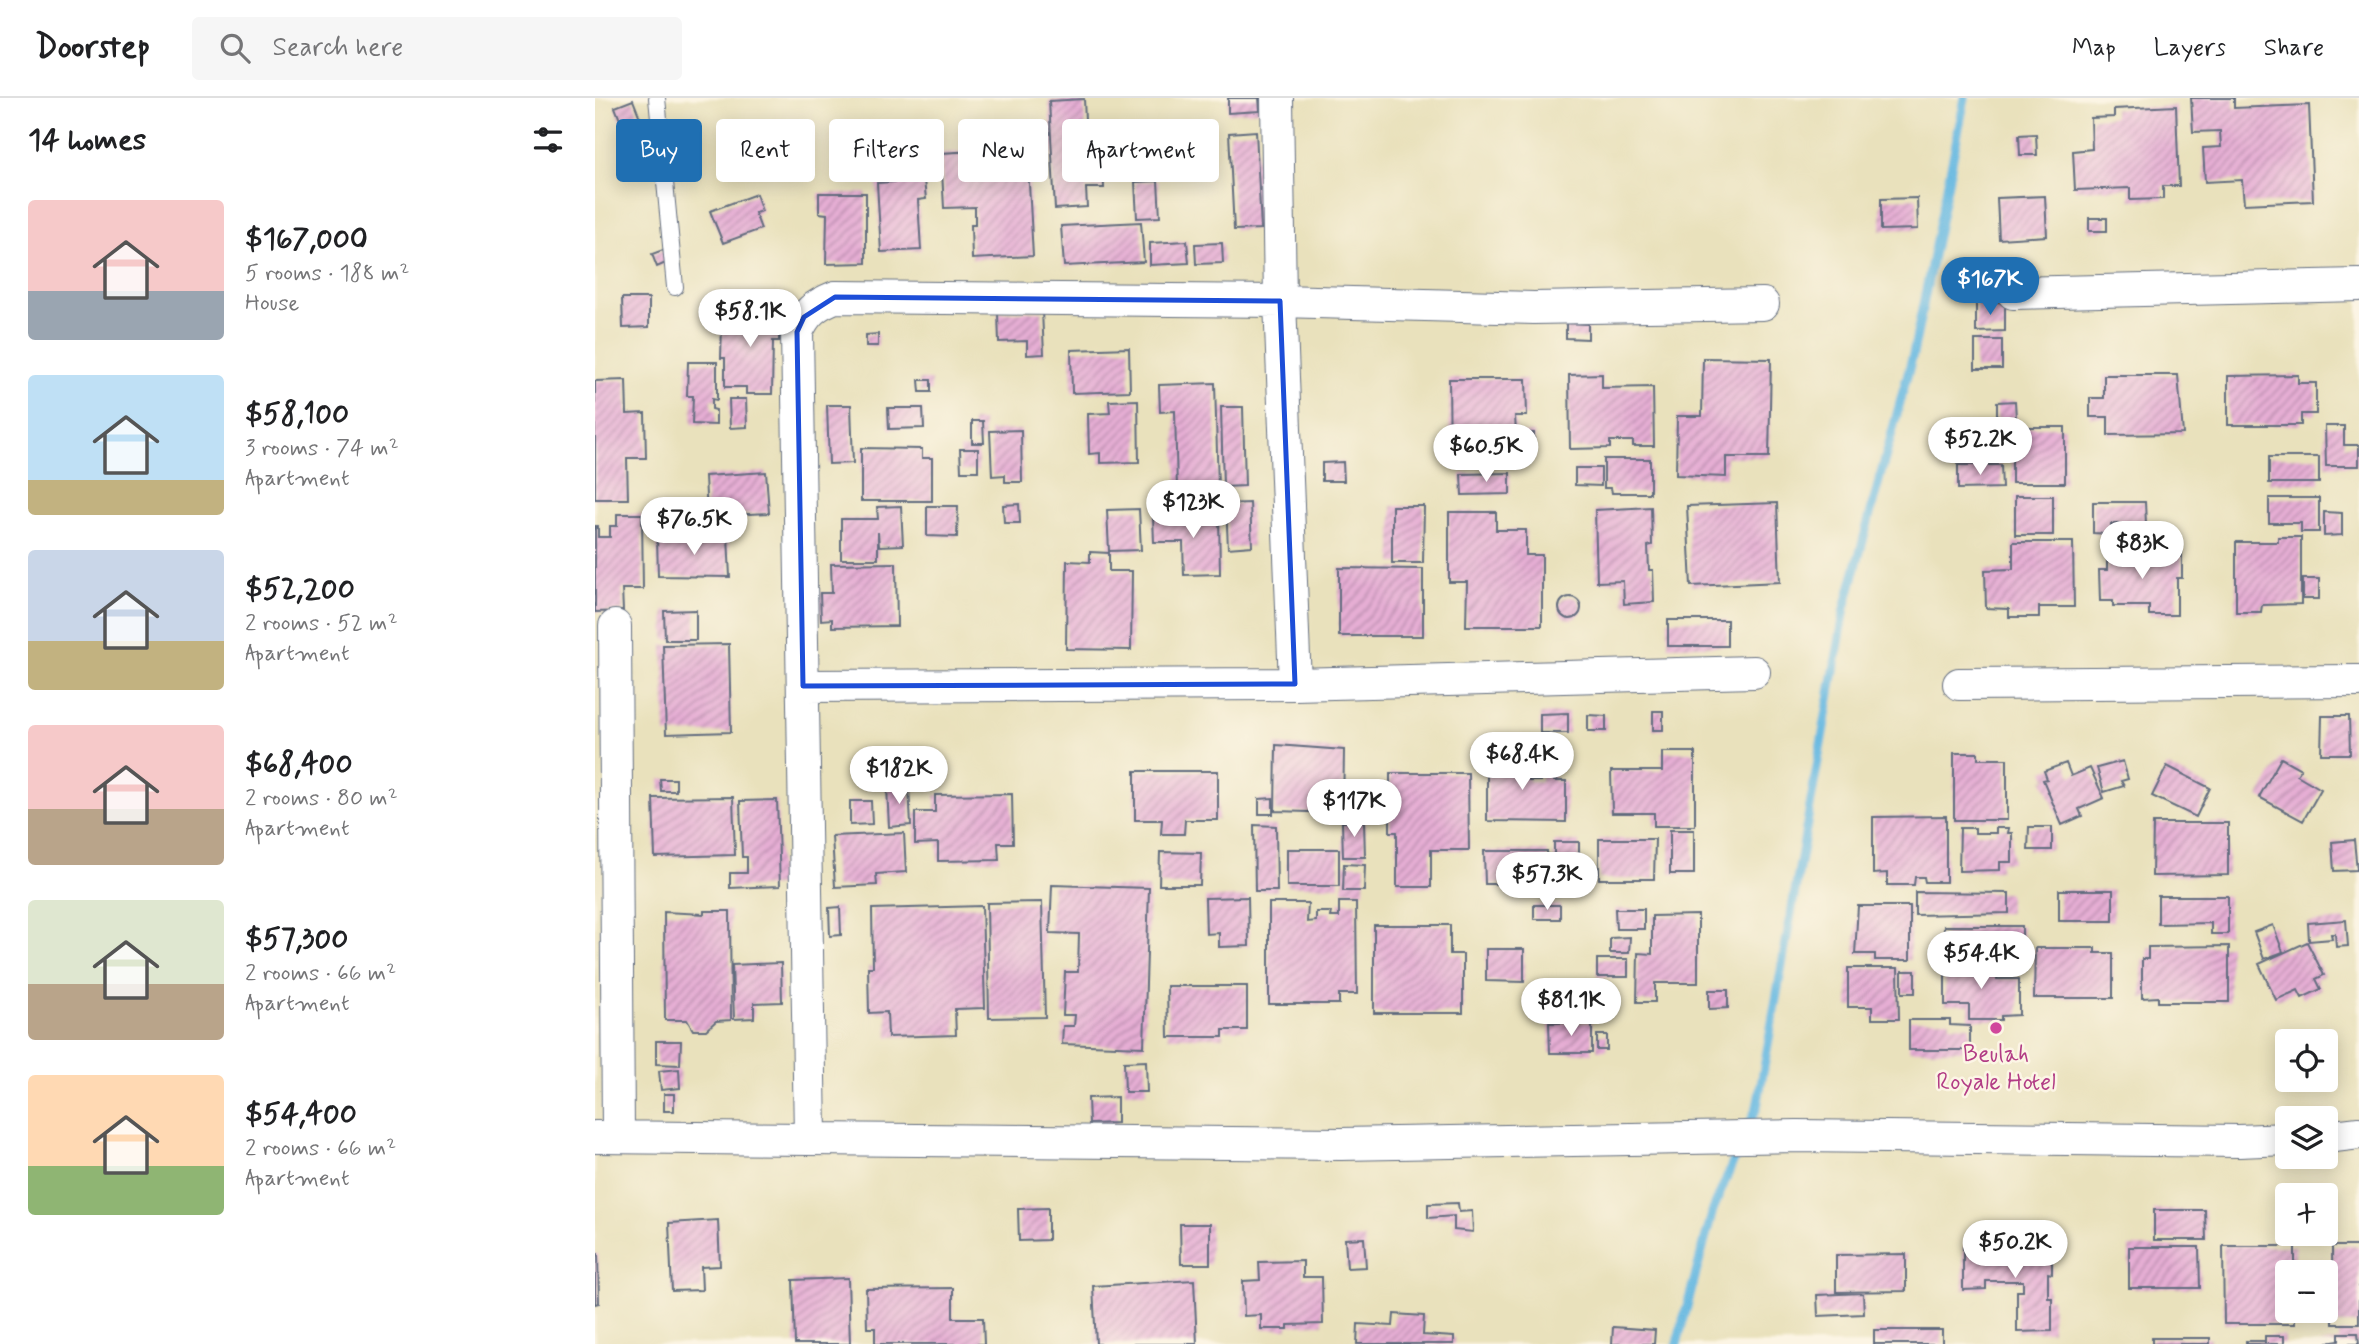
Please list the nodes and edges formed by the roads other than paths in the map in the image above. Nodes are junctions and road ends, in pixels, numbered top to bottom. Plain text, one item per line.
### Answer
1 (657, 98) edge
2 (1277, 98) edge
3 (2359, 285) edge
4 (675, 287) dead end
5 (2013, 293) dead end
6 (1280, 300) junction
7 (1763, 304) dead end
8 (615, 626) dead end
9 (1754, 673) dead end
10 (2359, 681) edge
11 (1294, 684) junction
12 (1959, 684) dead end
13 (803, 686) junction
14 (2359, 1133) edge
15 (2338, 1135) edge
16 (607, 1137) edge
17 (810, 1137) junction
18 (2275, 1139) edge

1 - 4 lane
2 - 6 street
3 - 5 street
6 - 7 street
6 - 11 street
6 - 13 street
8 - 16 street
9 - 11 street
10 - 12 street
11 - 13 street
13 - 17 street
14 - 15 street
16 - 17 street
17 - 18 street

